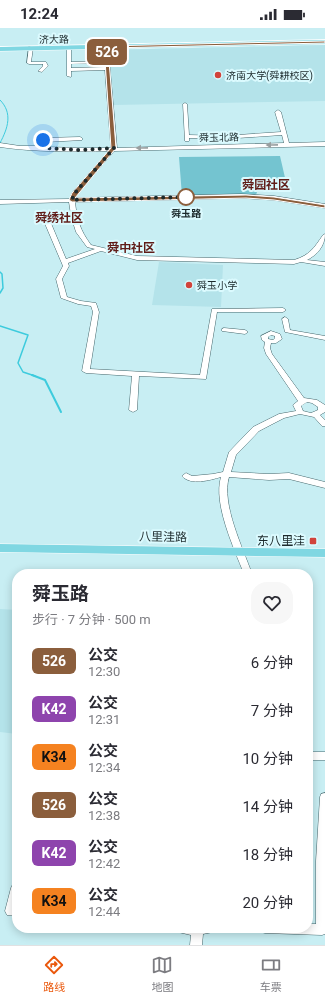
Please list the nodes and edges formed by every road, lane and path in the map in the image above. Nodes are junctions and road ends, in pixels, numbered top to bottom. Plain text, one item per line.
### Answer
1 (325, 42) edge
2 (106, 47) junction
3 (31, 48) junction
4 (69, 48) junction
5 (0, 49) edge
6 (108, 62) junction
7 (69, 63) junction
8 (108, 68) junction
9 (69, 70) junction
10 (40, 71) dead end
11 (69, 76) dead end
12 (185, 104) dead end
13 (278, 112) dead end
14 (284, 133) junction
15 (187, 136) junction
16 (80, 139) dead end
17 (325, 144) edge
18 (287, 145) junction
19 (0, 146) edge
20 (188, 147) junction
21 (43, 148) junction
22 (114, 148) junction
23 (72, 200) junction
24 (0, 202) edge
25 (325, 206) edge
26 (74, 218) junction
27 (325, 236) edge
28 (101, 249) junction
29 (301, 260) junction
30 (64, 262) junction
31 (325, 264) edge
32 (283, 310) dead end
33 (285, 319) dead end
34 (224, 330) dead end
35 (246, 332) dead end
36 (287, 332) junction
37 (325, 338) edge
38 (136, 374) junction
39 (302, 401) junction
40 (323, 406) edge
41 (133, 410) dead end
42 (300, 412) junction
43 (316, 415) junction
44 (325, 424) edge
45 (227, 474) junction
46 (186, 476) dead end
47 (325, 484) edge
48 (0, 543) edge
49 (0, 548) edge
50 (325, 548) edge
51 (240, 549) junction
52 (325, 553) edge
53 (246, 569) edge
54 (313, 756) edge
55 (325, 756) edge
56 (325, 797) edge
57 (313, 930) edge
58 (200, 933) edge
59 (196, 945) edge

1 - 2 main road, 济大路
2 - 4 main road, 济大路
2 - 6 street
3 - 4 main road, 济大路
3 - 5 main road, 济大路
3 - 10 street
4 - 7 street
6 - 7 street
6 - 8 street
7 - 9 street
8 - 9 street
8 - 22 street
9 - 11 street
12 - 15 street
13 - 14 street
14 - 15 street
14 - 18 street
15 - 20 street
16 - 21 street
17 - 18 street, 舜玉北路
18 -> 20 street, 舜玉北路
19 - 21 street, 舜玉北路
20 -> 22 street, 舜玉北路
21 - 22 street, 舜玉北路
22 - 23 street
23 - 24 street
23 - 25 street
23 - 26 street
26 - 28 street
26 - 30 street
27 - 29 street
28 - 29 street
28 - 30 street
29 - 31 street
30 - 38 street
32 - 38 street
33 - 36 street
34 - 35 street
36 - 37 street
36 - 39 street
38 - 41 street
39 - 40 street
39 - 42 street
40 - 43 street
42 - 43 street
42 - 45 street
43 - 44 street
45 - 46 street
45 - 47 street
45 - 51 street
48 - 51 main road, 八里洼路
49 - 51 main road, 八里洼路
50 - 51 main road, 八里洼路
51 - 52 main road, 八里洼路
51 - 53 street
54 - 55 street
56 - 57 street
58 - 59 street

